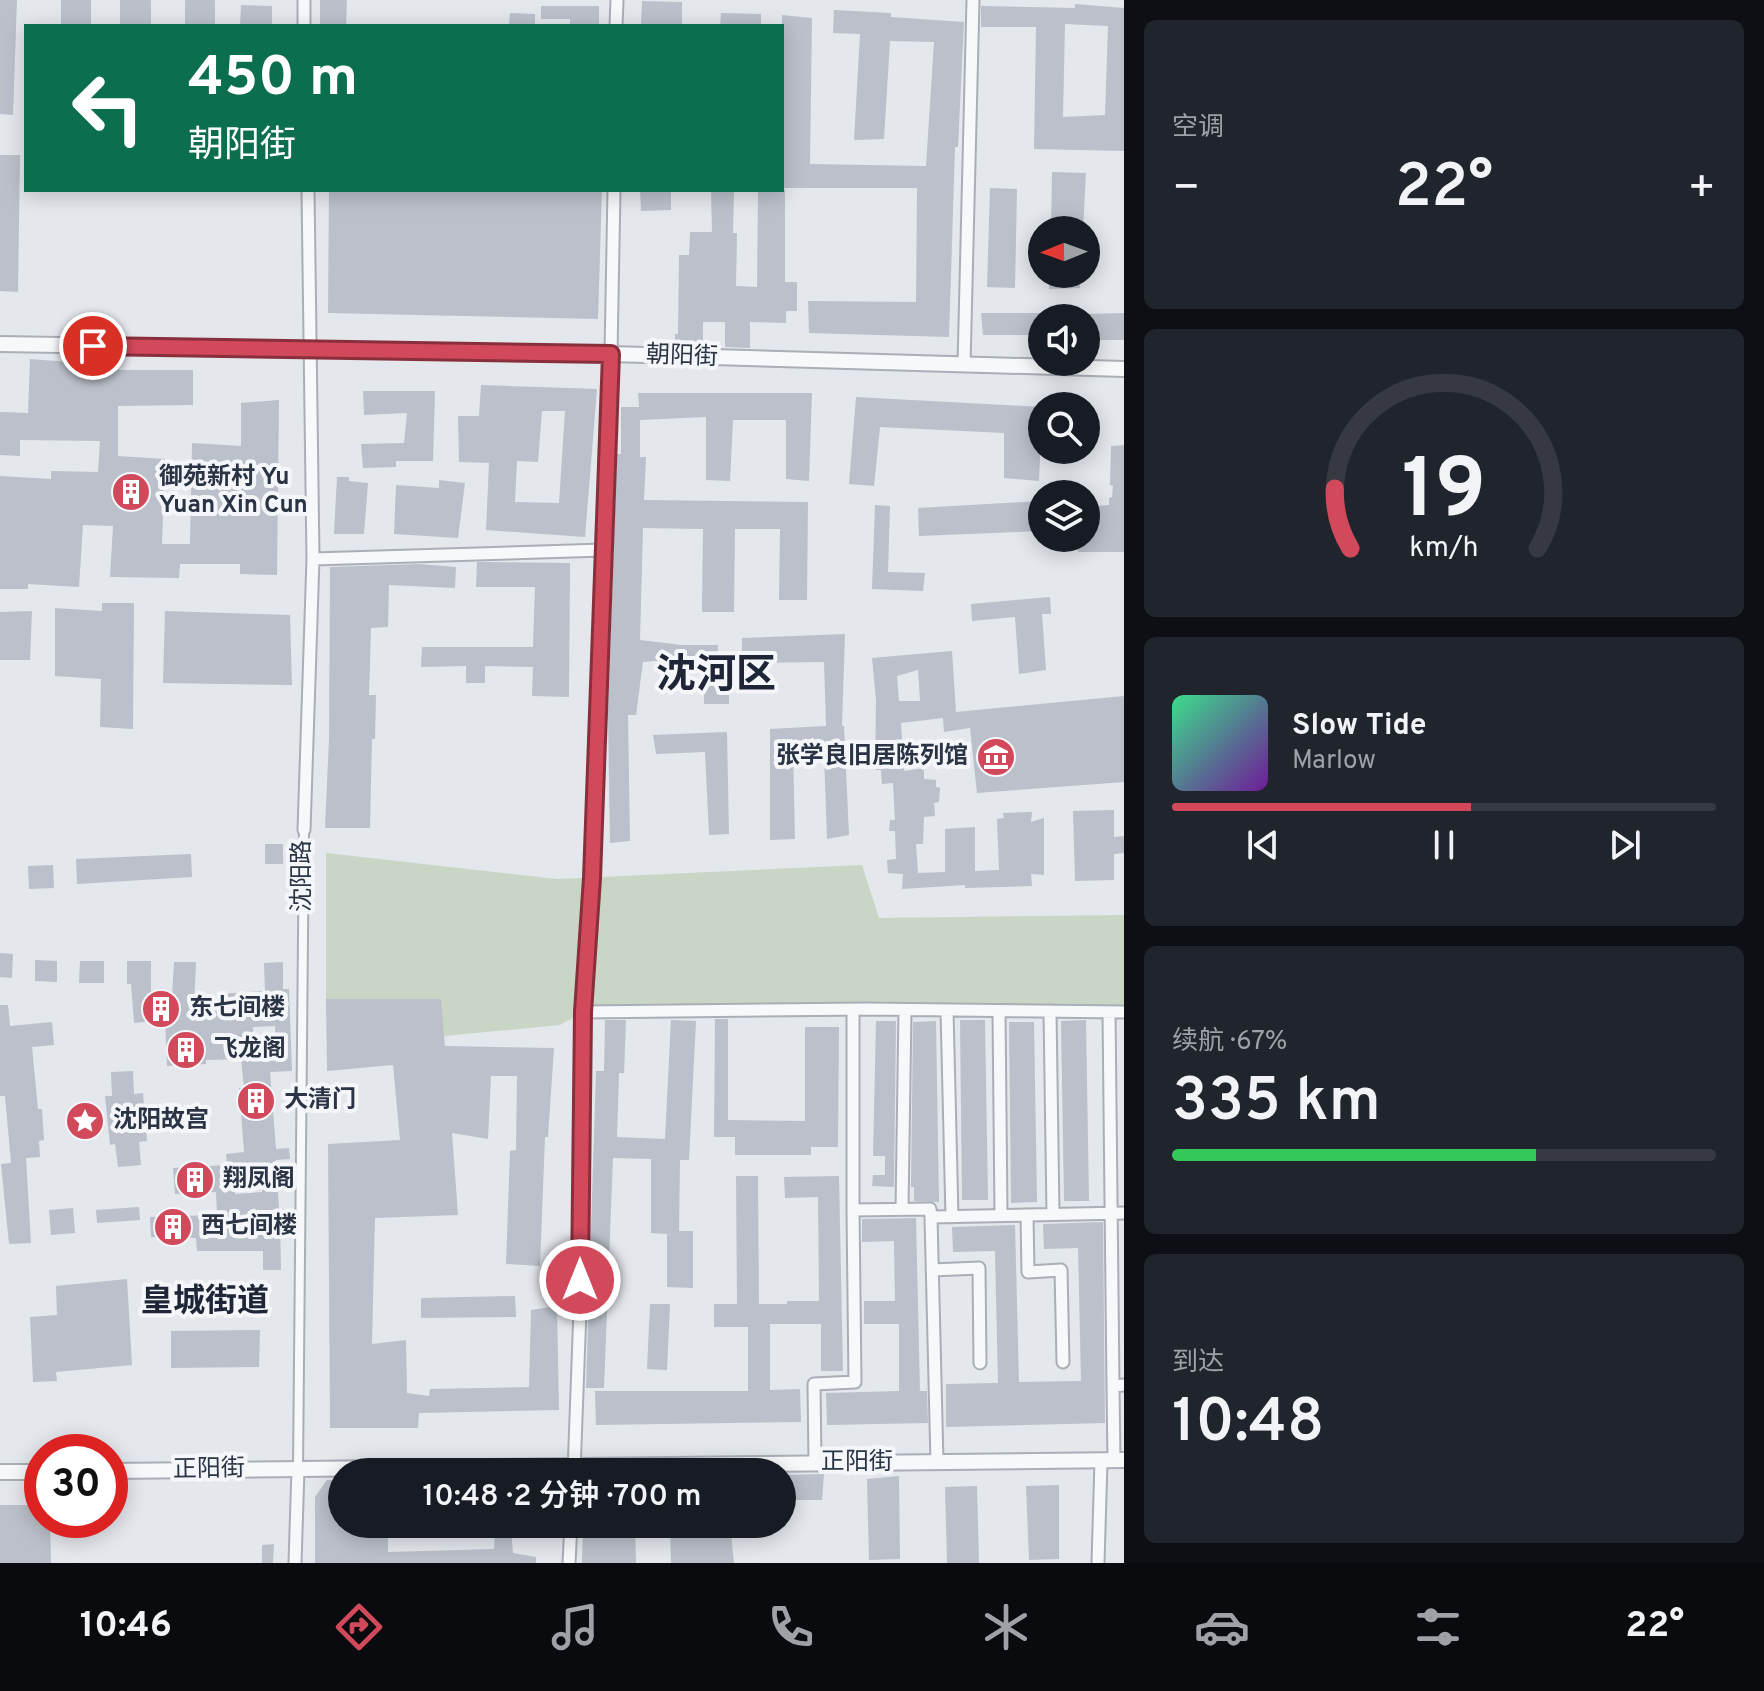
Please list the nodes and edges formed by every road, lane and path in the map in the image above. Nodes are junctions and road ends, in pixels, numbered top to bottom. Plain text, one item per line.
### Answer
1 (304, 0) edge
2 (617, 0) edge
3 (973, 0) edge
4 (304, 24) edge
5 (616, 24) edge
6 (308, 192) edge
7 (614, 192) edge
8 (0, 344) edge
9 (312, 349) junction
10 (611, 354) junction
11 (964, 365) junction
12 (1124, 369) edge
13 (603, 550) junction
14 (313, 559) junction
15 (304, 830) joint
16 (853, 1010) junction
17 (905, 1010) junction
18 (947, 1010) junction
19 (999, 1011) junction
20 (1050, 1011) junction
21 (583, 1012) junction
22 (1109, 1012) junction
23 (1124, 1012) edge
24 (902, 1209) junction
25 (853, 1210) junction
26 (1118, 1213) edge
27 (1053, 1214) junction
28 (1001, 1215) junction
29 (1027, 1215) junction
30 (931, 1217) junction
31 (952, 1217) junction
32 (1118, 1251) edge
33 (932, 1270) junction
34 (1063, 1362) dead end
35 (980, 1363) dead end
36 (1119, 1386) edge
37 (574, 1458) edge
38 (1113, 1461) edge
39 (937, 1462) junction
40 (796, 1463) edge
41 (815, 1463) junction
42 (298, 1469) junction
43 (328, 1469) edge
44 (128, 1471) edge
45 (0, 1472) edge
46 (24, 1472) edge
47 (570, 1538) edge
48 (295, 1563) edge
49 (569, 1563) edge
50 (1098, 1563) edge

1 - 4 street
2 - 5 street
3 - 11 street
6 - 9 street, 沈阳路
7 - 10 street
8 - 9 street, 朝阳街
9 - 10 street, 朝阳街
9 - 14 street, 沈阳路
10 - 11 street, 朝阳街
10 - 13 street
11 - 12 street, 朝阳街
13 - 14 street
13 - 21 street
14 - 15 street, 沈阳路
15 - 42 street, 沈阳路
16 - 17 street
16 - 21 street
16 - 25 street
17 - 18 street
17 - 24 street
18 - 19 street
18 - 31 street
19 - 20 street
19 - 28 street
20 - 22 street
20 - 27 street
21 - 37 street
22 - 23 street
22 - 26 street
24 - 25 street
24 - 30 street
25 - 41 street
26 - 27 street
26 - 32 street
27 - 29 street
28 - 29 street
28 - 31 street
29 - 34 street
30 - 31 street
30 - 33 street
32 - 36 street
33 - 35 street
33 - 39 street
36 - 38 street
38 - 39 street, 正阳街
38 - 50 street
39 - 41 street, 正阳街
40 - 41 street, 正阳街
42 - 43 street, 正阳街
42 - 44 street, 正阳街
42 - 48 street, 沈阳路
45 - 46 street
47 - 49 street

